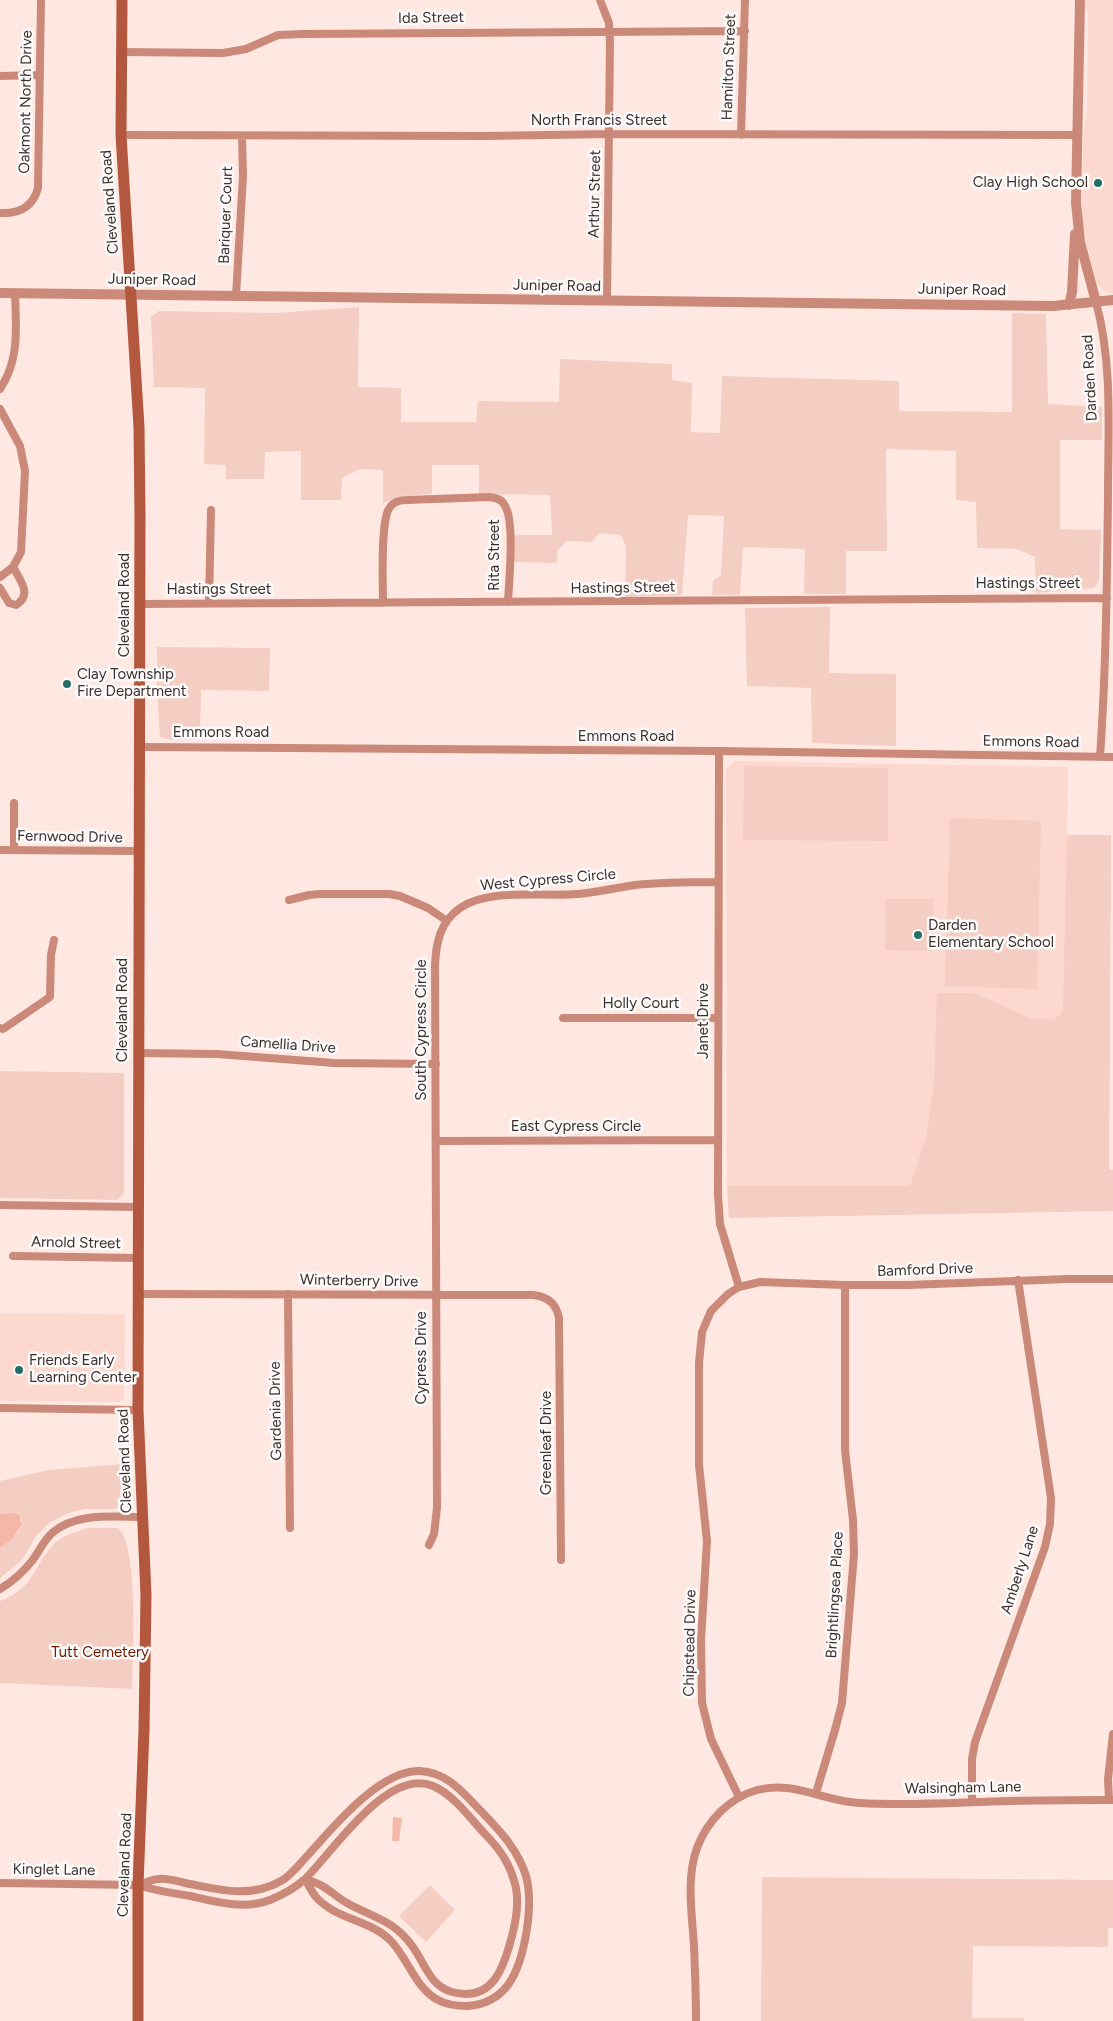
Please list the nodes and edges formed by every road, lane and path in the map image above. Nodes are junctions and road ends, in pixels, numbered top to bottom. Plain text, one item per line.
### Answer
1 (41, 0) edge
2 (122, 0) edge
3 (600, 0) edge
4 (745, 0) edge
5 (1080, 0) edge
6 (610, 30) junction
7 (745, 31) junction
8 (121, 52) junction
9 (40, 75) junction
10 (0, 76) edge
11 (610, 134) junction
12 (121, 135) junction
13 (741, 135) junction
14 (1076, 135) junction
15 (242, 136) junction
16 (1076, 202) junction
17 (0, 213) edge
18 (0, 292) edge
19 (15, 293) junction
20 (131, 294) junction
21 (236, 296) junction
22 (1113, 300) edge
23 (607, 301) junction
24 (1096, 302) junction
25 (1069, 305) junction
26 (0, 389) edge
27 (0, 409) edge
28 (211, 510) dead end
29 (13, 567) junction
30 (0, 576) edge
31 (0, 588) edge
32 (1107, 598) junction
33 (508, 602) junction
34 (210, 603) junction
35 (383, 603) junction
36 (140, 604) junction
37 (140, 747) junction
38 (718, 751) junction
39 (1100, 757) junction
40 (1113, 757) edge
41 (14, 803) dead end
42 (0, 850) edge
43 (14, 850) junction
44 (139, 852) junction
45 (718, 882) junction
46 (289, 900) dead end
47 (447, 921) junction
48 (54, 940) dead end
49 (563, 1018) dead end
50 (718, 1018) junction
51 (0, 1028) edge
52 (138, 1053) junction
53 (436, 1064) junction
54 (718, 1140) junction
55 (436, 1141) junction
56 (0, 1206) edge
57 (137, 1207) junction
58 (13, 1256) dead end
59 (137, 1258) junction
60 (1113, 1279) edge
61 (1018, 1280) junction
62 (845, 1285) junction
63 (739, 1287) junction
64 (138, 1294) junction
65 (288, 1294) junction
66 (435, 1295) junction
67 (560, 1326) joint
68 (0, 1408) edge
69 (138, 1410) junction
70 (142, 1517) junction
71 (290, 1528) dead end
72 (429, 1545) dead end
73 (561, 1560) dead end
74 (0, 1590) edge
75 (1113, 1734) edge
76 (816, 1793) junction
77 (739, 1797) junction
78 (1111, 1800) edge
79 (972, 1802) junction
80 (305, 1879) junction
81 (0, 1883) edge
82 (138, 1885) junction
83 (138, 2021) edge
84 (696, 2021) edge

1 - 9 street, Oakmont North Drive
2 - 8 main road, Cleveland Road
3 - 6 street, Arthur Street
4 - 7 street, Hamilton Street
5 - 14 street, Darden Road
6 - 7 street, Ida Street
6 - 8 street, Ida Street
6 - 11 street, Arthur Street
7 - 13 street, Hamilton Street
8 - 12 main road, Cleveland Road
9 - 10 street
9 - 17 street, Oakmont North Drive
11 - 13 street, North Francis Street
11 - 15 street, North Francis Street
11 - 23 street, Arthur Street
12 - 15 street, North Francis Street
12 - 20 main road, Cleveland Road
13 - 14 street, North Francis Street
14 - 16 street, Darden Road
15 - 21 street, Bariquer Court
16 - 24 street, Darden Road
16 - 25 street
18 - 19 street, Juniper Road
19 - 20 street, Juniper Road
19 - 26 street
20 - 21 street, Juniper Road
20 - 36 main road, Cleveland Road
21 - 23 street, Juniper Road
22 - 24 street, Juniper Road
23 - 25 street, Juniper Road
24 - 25 street, Juniper Road
24 - 32 street, Darden Road
27 - 29 street
28 - 34 street
29 - 30 street
29 - 31 street
32 - 33 street, Hastings Street
32 - 39 street, Darden Road
33 - 35 street, Hastings Street
33 - 35 street, Rita Street
34 - 35 street, Hastings Street
34 - 36 street, Hastings Street
36 - 37 main road, Cleveland Road
37 - 38 street, Emmons Road
37 - 44 main road, Cleveland Road
38 - 39 street, Emmons Road
38 - 45 street, Janet Drive
39 - 40 street, Emmons Road
41 - 43 street
42 - 43 street, Fernwood Drive
43 - 44 street, Fernwood Drive
44 - 52 main road, Cleveland Road
45 - 47 street, West Cypress Circle
45 - 50 street, Janet Drive
46 - 47 street
47 - 53 street, South Cypress Circle
48 - 51 street
49 - 50 street, Holly Court
50 - 54 street, Janet Drive
52 - 53 street, Camellia Drive
52 - 57 main road, Cleveland Road
53 - 55 street, South Cypress Circle
54 - 55 street, East Cypress Circle
54 - 63 street, Janet Drive
55 - 66 street, Cypress Drive
56 - 57 street
57 - 59 main road, Cleveland Road
58 - 59 street, Arnold Street
59 - 64 main road, Cleveland Road
60 - 61 street, Bamford Drive
61 - 62 street, Bamford Drive
61 - 79 street, Amberly Lane
62 - 63 street, Bamford Drive
62 - 76 street, Brightlingsea Place
63 - 77 street, Chipstead Drive
64 - 65 street, Winterberry Drive
64 - 69 main road, Cleveland Road
65 - 66 street, Winterberry Drive
65 - 71 street, Gardenia Drive
66 - 67 street, Winterberry Drive
66 - 72 street, Cypress Drive
67 - 73 street, Greenleaf Drive
68 - 69 street
69 - 70 main road, Cleveland Road
70 - 74 street
70 - 82 main road, Cleveland Road
75 - 78 street
76 - 77 street
76 - 79 street, Walsingham Lane
77 - 84 street
78 - 79 street, Walsingham Lane
80 - 80 street
80 - 82 street
80 - 82 street
81 - 82 street, Kinglet Lane
82 - 83 main road, Cleveland Road

